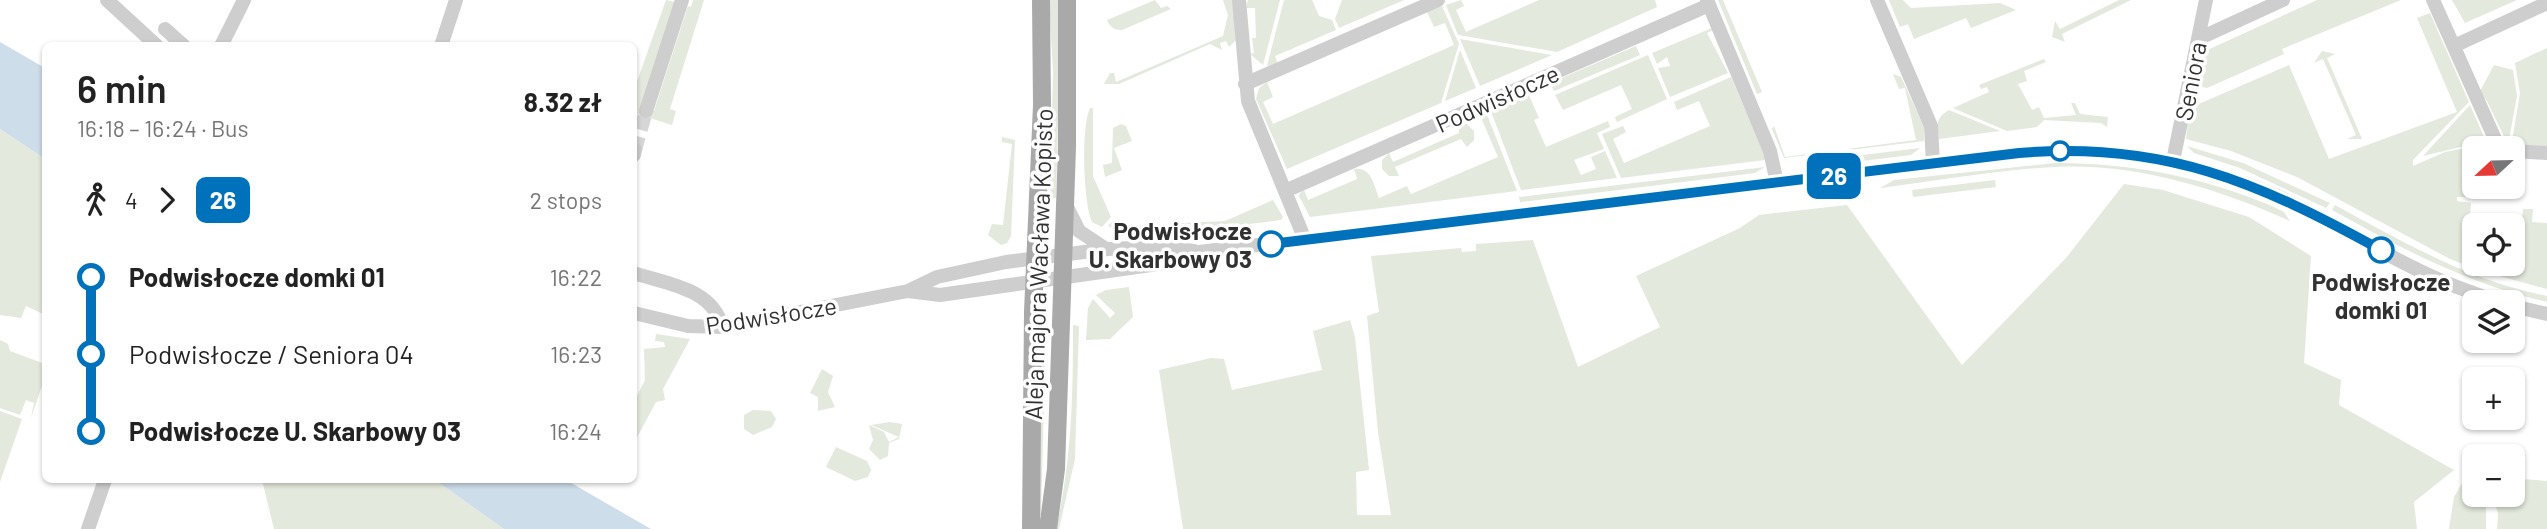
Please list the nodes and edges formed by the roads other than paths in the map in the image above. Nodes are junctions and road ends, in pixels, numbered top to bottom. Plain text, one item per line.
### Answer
1 (107, 0) edge
2 (244, 0) edge
3 (456, 0) edge
4 (682, 0) edge
5 (1041, 0) edge
6 (1068, 0) edge
7 (1239, 0) edge
8 (1438, 0) edge
9 (1877, 0) edge
10 (2206, 0) edge
11 (2283, 0) edge
12 (2433, 0) edge
13 (1708, 3) edge
14 (2547, 3) edge
15 (165, 29) dead end
16 (2198, 39) junction
17 (153, 42) edge
18 (180, 42) edge
19 (223, 42) edge
20 (442, 42) edge
21 (2454, 46) junction
22 (1245, 84) junction
23 (646, 111) tunnel mouth
24 (2494, 136) edge
25 (2525, 152) edge
26 (2547, 153) edge
27 (2174, 161) junction
28 (1933, 164) junction
29 (1777, 183) junction
30 (1285, 191) junction
31 (1065, 203) junction
32 (1305, 240) junction
33 (1108, 249) junction
34 (1199, 252) junction
35 (1061, 255) junction
36 (1036, 258) junction
37 (637, 274) edge
38 (1060, 278) junction
39 (1035, 280) junction
40 (2467, 290) edge
41 (908, 291) junction
42 (2525, 309) edge
43 (637, 314) edge
44 (2547, 314) edge
45 (722, 327) junction
46 (105, 483) edge
47 (93, 527) edge
48 (1031, 529) edge
49 (1048, 529) edge

1 - 17 street
2 - 19 street
3 - 20 street
4 - 23 street
5 - 36 main road, Aleja majora Wacława Kopisto
6 - 31 main road, Aleja majora Wacława Kopisto
7 - 22 street
8 - 22 street
9 - 28 street
10 - 16 street, Seniora
11 - 16 street
12 - 21 street
13 - 29 street, Podwisłocze
13 - 30 street, Podwisłocze
14 - 21 street
15 - 18 street
16 - 27 street, Seniora
21 - 24 street
22 - 30 street
25 - 26 street
27 - 28 street, Podwisłocze
27 - 40 street, Podwisłocze
28 - 29 street, Podwisłocze
29 - 32 street, Podwisłocze
30 - 32 street
31 - 33 street
31 - 35 main road, Aleja majora Wacława Kopisto
32 - 34 street, Podwisłocze
33 - 34 street, Podwisłocze
33 - 35 street, Podwisłocze
34 - 38 street, Podwisłocze
35 - 36 street, Podwisłocze
35 - 38 main road, Aleja majora Wacława Kopisto
36 - 39 main road, Aleja majora Wacława Kopisto
36 - 41 street, Podwisłocze
37 - 45 street
38 - 39 street, Podwisłocze
38 - 49 main road, Aleja majora Wacława Kopisto
39 - 41 street, Podwisłocze
39 - 48 main road, Aleja majora Wacława Kopisto
41 - 45 street, Podwisłocze
42 - 44 street
43 - 45 street, Podwisłocze
46 - 47 street

